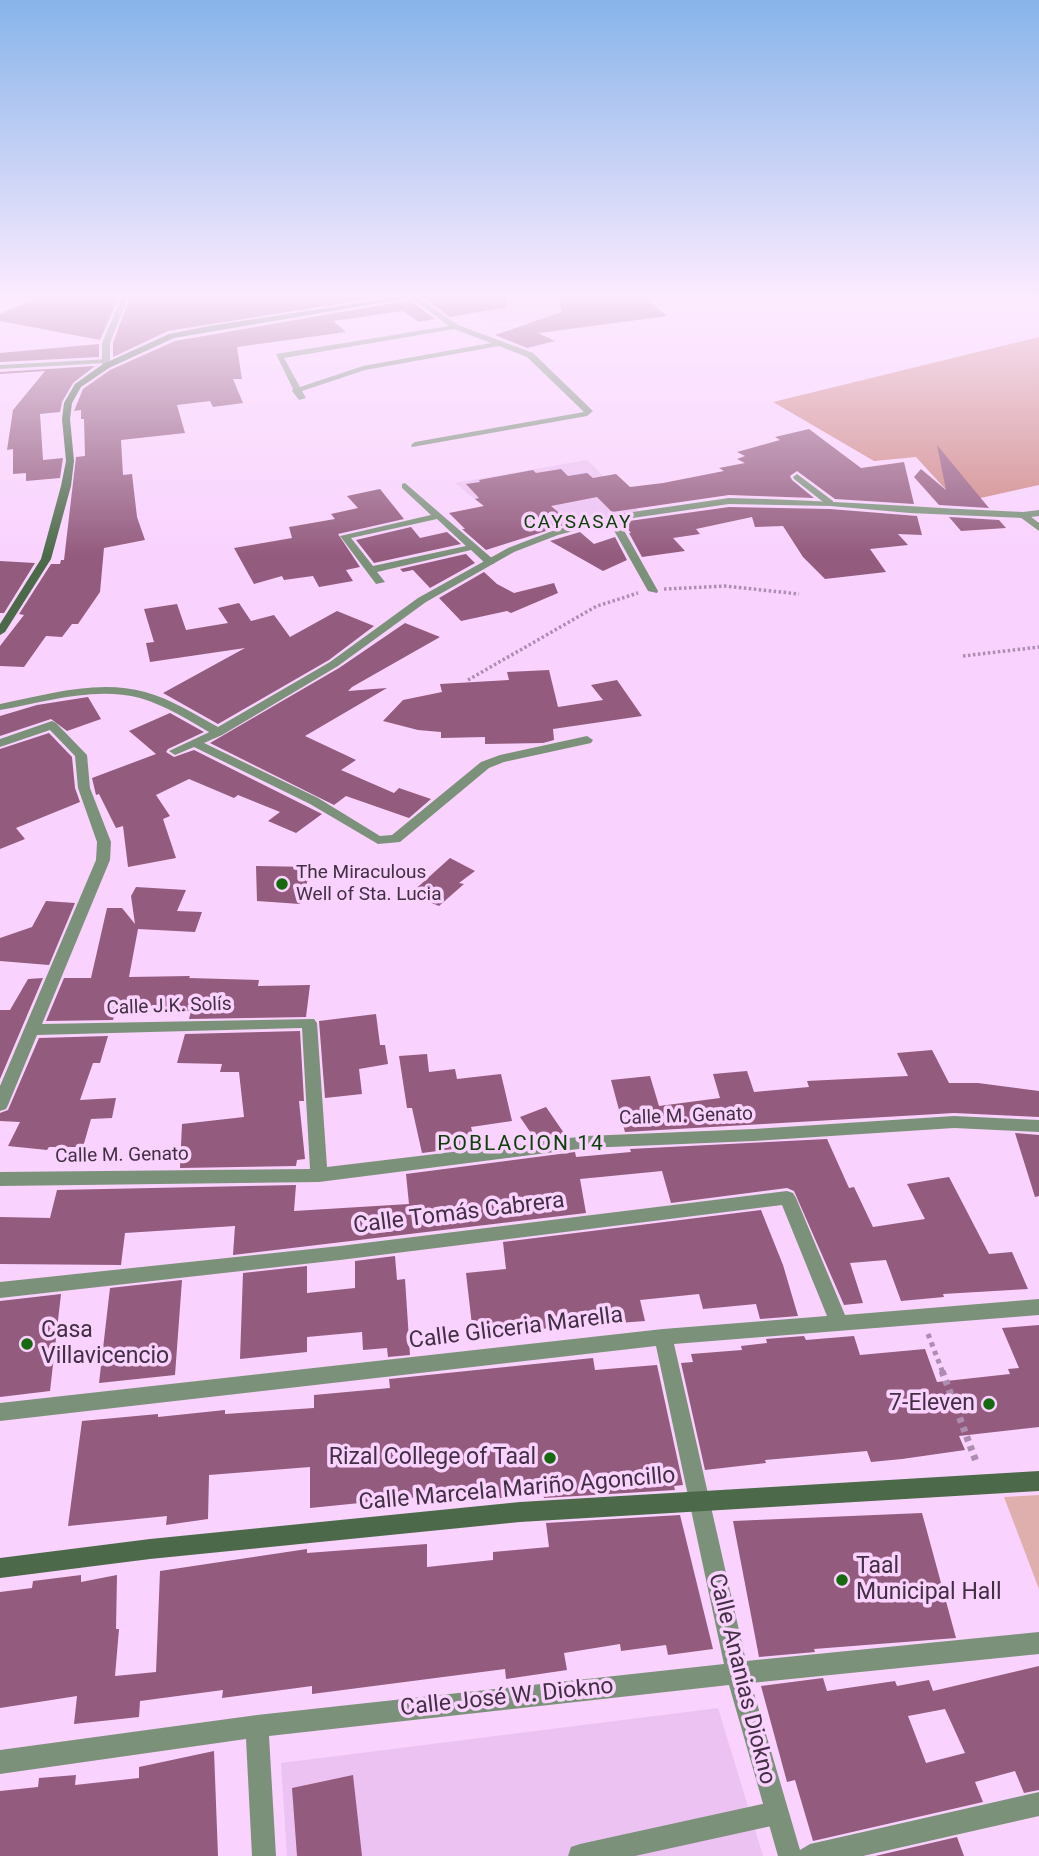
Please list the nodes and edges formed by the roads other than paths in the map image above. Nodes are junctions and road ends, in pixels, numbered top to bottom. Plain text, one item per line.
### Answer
1 (81, 384) edge
2 (294, 384) edge
3 (325, 384) edge
4 (560, 384) edge
5 (415, 444) dead end
6 (797, 477) dead end
7 (405, 486) dead end
8 (831, 503) junction
9 (1039, 513) edge
10 (1023, 515) junction
11 (438, 516) junction
12 (612, 518) junction
13 (1039, 528) edge
14 (473, 547) junction
15 (490, 562) junction
16 (371, 570) junction
17 (380, 582) dead end
18 (653, 590) road end
19 (0, 632) edge
20 (0, 707) edge
21 (218, 732) junction
22 (587, 740) dead end
23 (0, 743) edge
24 (195, 743) junction
25 (175, 751) dead end
26 (30, 1030) junction
27 (0, 1105) edge
28 (1039, 1126) edge
29 (320, 1175) junction
30 (0, 1179) edge
31 (0, 1290) edge
32 (1039, 1307) edge
33 (839, 1324) junction
34 (663, 1336) junction
35 (0, 1412) edge
36 (1039, 1481) edge
37 (697, 1500) junction
38 (0, 1569) edge
39 (1039, 1643) edge
40 (737, 1673) junction
41 (257, 1726) junction
42 (0, 1762) edge
43 (1039, 1804) edge
44 (776, 1813) junction
45 (264, 1856) edge
46 (580, 1856) edge
47 (790, 1856) edge
48 (810, 1856) edge

1 - 19 main road
2 - 3 street
4 - 5 street
6 - 8 street
7 - 11 street
8 - 10 street
8 - 12 street
9 - 10 street
10 - 13 street
11 - 14 street
11 - 16 street
12 - 15 street
12 - 18 street
14 - 15 street
14 - 16 street
15 - 21 street
16 - 17 street
20 - 21 street
21 - 24 street
22 - 24 street
23 - 26 street
24 - 25 street
26 - 27 street
26 - 29 street, Calle J.K. Solís
28 - 29 street, Calle M. Genato
29 - 30 street, Calle M. Genato
31 - 33 street, Calle Tomás Cabrera
32 - 33 street, Calle Gliceria Marella
33 - 34 street, Calle Gliceria Marella
34 - 35 street, Calle Gliceria Marella
34 - 37 street, Calle Ananias Diokno
36 - 37 main road, Calle Marcela Mariño Agoncillo
37 - 38 main road, Calle Marcela Mariño Agoncillo
37 - 40 street, Calle Ananias Diokno
39 - 40 street, Calle José W. Diokno
40 - 41 street, Calle José W. Diokno
40 - 44 street, Calle Ananias Diokno
41 - 42 street, Calle José W. Diokno
41 - 45 street
43 - 48 street
44 - 46 street
44 - 47 street, Calle Ananias Diokno

